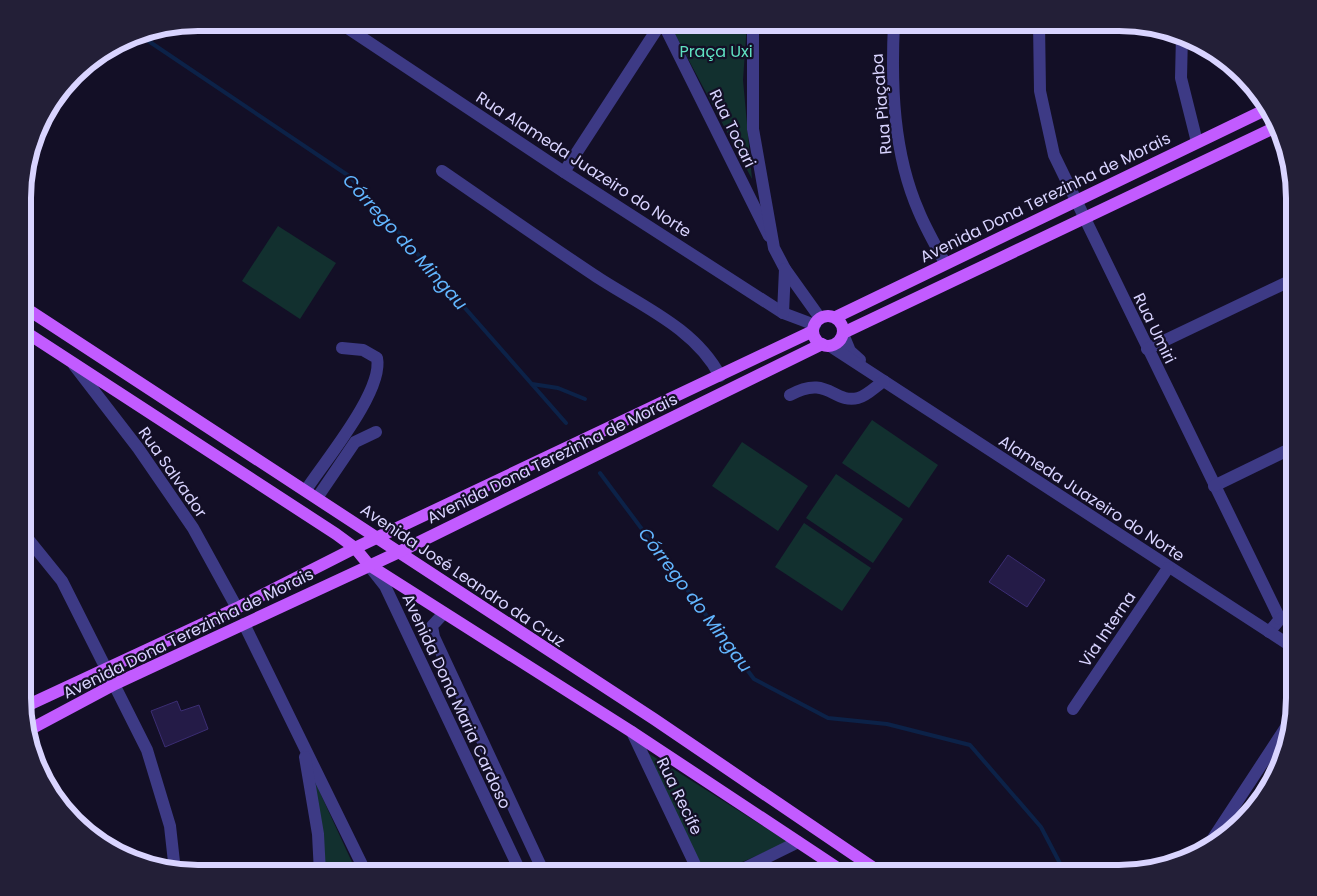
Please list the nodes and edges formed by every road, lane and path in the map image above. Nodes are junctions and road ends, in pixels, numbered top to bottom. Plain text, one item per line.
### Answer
1 (355, 32) edge
2 (656, 32) edge
3 (666, 32) edge
4 (753, 32) edge
5 (894, 32) edge
6 (1039, 32) edge
7 (1182, 44) edge
8 (1261, 112) edge
9 (1271, 130) edge
10 (1198, 142) junction
11 (442, 172) dead end
12 (564, 172) junction
13 (1075, 200) junction
14 (1083, 218) junction
15 (774, 248) junction
16 (945, 263) junction
17 (785, 269) junction
18 (1285, 283) edge
19 (31, 312) edge
20 (783, 313) junction
21 (836, 318) junction
22 (816, 325) junction
23 (843, 334) junction
24 (31, 335) edge
25 (826, 345) junction
26 (342, 348) dead end
27 (1147, 349) junction
28 (71, 361) junction
29 (872, 373) junction
30 (720, 376) junction
31 (884, 380) junction
32 (790, 395) dead end
33 (376, 432) dead end
34 (1285, 451) edge
35 (1214, 486) junction
36 (306, 490) junction
37 (317, 498) junction
38 (376, 538) junction
39 (32, 543) edge
40 (355, 548) junction
41 (397, 553) junction
42 (369, 565) junction
43 (1168, 568) junction
44 (238, 608) junction
45 (444, 613) junction
46 (1285, 616) edge
47 (1280, 619) junction
48 (244, 624) junction
49 (1269, 632) junction
50 (1285, 642) edge
51 (108, 668) junction
52 (115, 684) junction
53 (32, 703) edge
54 (1073, 709) dead end
55 (34, 727) edge
56 (632, 732) junction
57 (1283, 732) edge
58 (302, 741) junction
59 (1216, 834) edge
60 (798, 842) junction
61 (174, 863) edge
62 (320, 864) edge
63 (362, 864) edge
64 (517, 864) edge
65 (540, 864) edge
66 (695, 865) edge
67 (752, 865) edge
68 (832, 865) edge
69 (869, 865) edge

1 - 12 street, Rua Alameda Juazeiro do Norte
2 - 12 street
3 - 15 street, Rua Tocari
4 - 15 street
5 - 16 street, Rua Piaçaba
6 - 13 street, Rua Umiri
7 - 10 street
8 - 10 main road, Avenida Dona Terezinha de Morais
9 - 14 main road
10 - 13 main road, Avenida Dona Terezinha de Morais
11 - 30 street
12 - 20 street, Rua Alameda Juazeiro do Norte
13 - 14 street, Rua Umiri
13 - 16 main road, Avenida Dona Terezinha de Morais
14 - 23 main road
14 - 27 street, Rua Umiri
15 - 17 street
16 - 21 main road, Avenida Dona Terezinha de Morais
17 - 20 street
17 - 22 street
18 - 27 street
19 - 36 main road, Avenida José Leandro da Cruz
20 - 22 street, Rua Alameda Juazeiro do Norte
21 - 22 main road
21 - 23 main road
22 - 25 main road
22 - 30 main road, Avenida Dona Terezinha de Morais
23 - 25 main road
23 - 29 street, Alameda Juazeiro do Norte
24 - 28 main road
25 - 29 street, Alameda Juazeiro do Norte
25 - 41 main road, Avenida Dona Terezinha de Morais
26 - 36 street
27 - 35 street, Rua Umiri
28 - 40 main road
28 - 44 street, Rua Salvador
29 - 31 street, Alameda Juazeiro do Norte
30 - 38 main road, Avenida Dona Terezinha de Morais
31 - 32 street
31 - 43 street, Alameda Juazeiro do Norte
33 - 37 street
34 - 35 street
35 - 47 street, Rua Umiri
36 - 37 main road, Avenida José Leandro da Cruz
37 - 38 main road, Avenida José Leandro da Cruz
38 - 40 main road, Avenida Dona Terezinha de Morais
38 - 41 main road, Avenida José Leandro da Cruz
39 - 51 street
40 - 42 main road, Avenida Dona Maria Cardoso
40 - 44 main road, Avenida Dona Terezinha de Morais
41 - 42 main road, Avenida Dona Terezinha de Morais
41 - 69 main road, Avenida José Leandro da Cruz
42 - 45 main road
42 - 48 main road, Avenida Dona Terezinha de Morais
42 - 64 street, Avenida Dona Maria Cardoso
43 - 49 street, Alameda Juazeiro do Norte
43 - 54 street, Via Interna
44 - 51 main road, Avenida Dona Terezinha de Morais
45 - 56 main road
45 - 65 street, Avenida Dona Maria Cardoso
46 - 47 street
47 - 49 street
48 - 52 main road, Avenida Dona Terezinha de Morais
48 - 58 street
49 - 50 street, Alameda Juazeiro do Norte
51 - 52 street
51 - 53 main road, Avenida Dona Terezinha de Morais
52 - 55 main road, Avenida Dona Terezinha de Morais
52 - 61 street
56 - 60 main road
56 - 66 street, Rua Recife
57 - 59 street
58 - 62 street
58 - 63 street
60 - 67 street
60 - 68 main road

